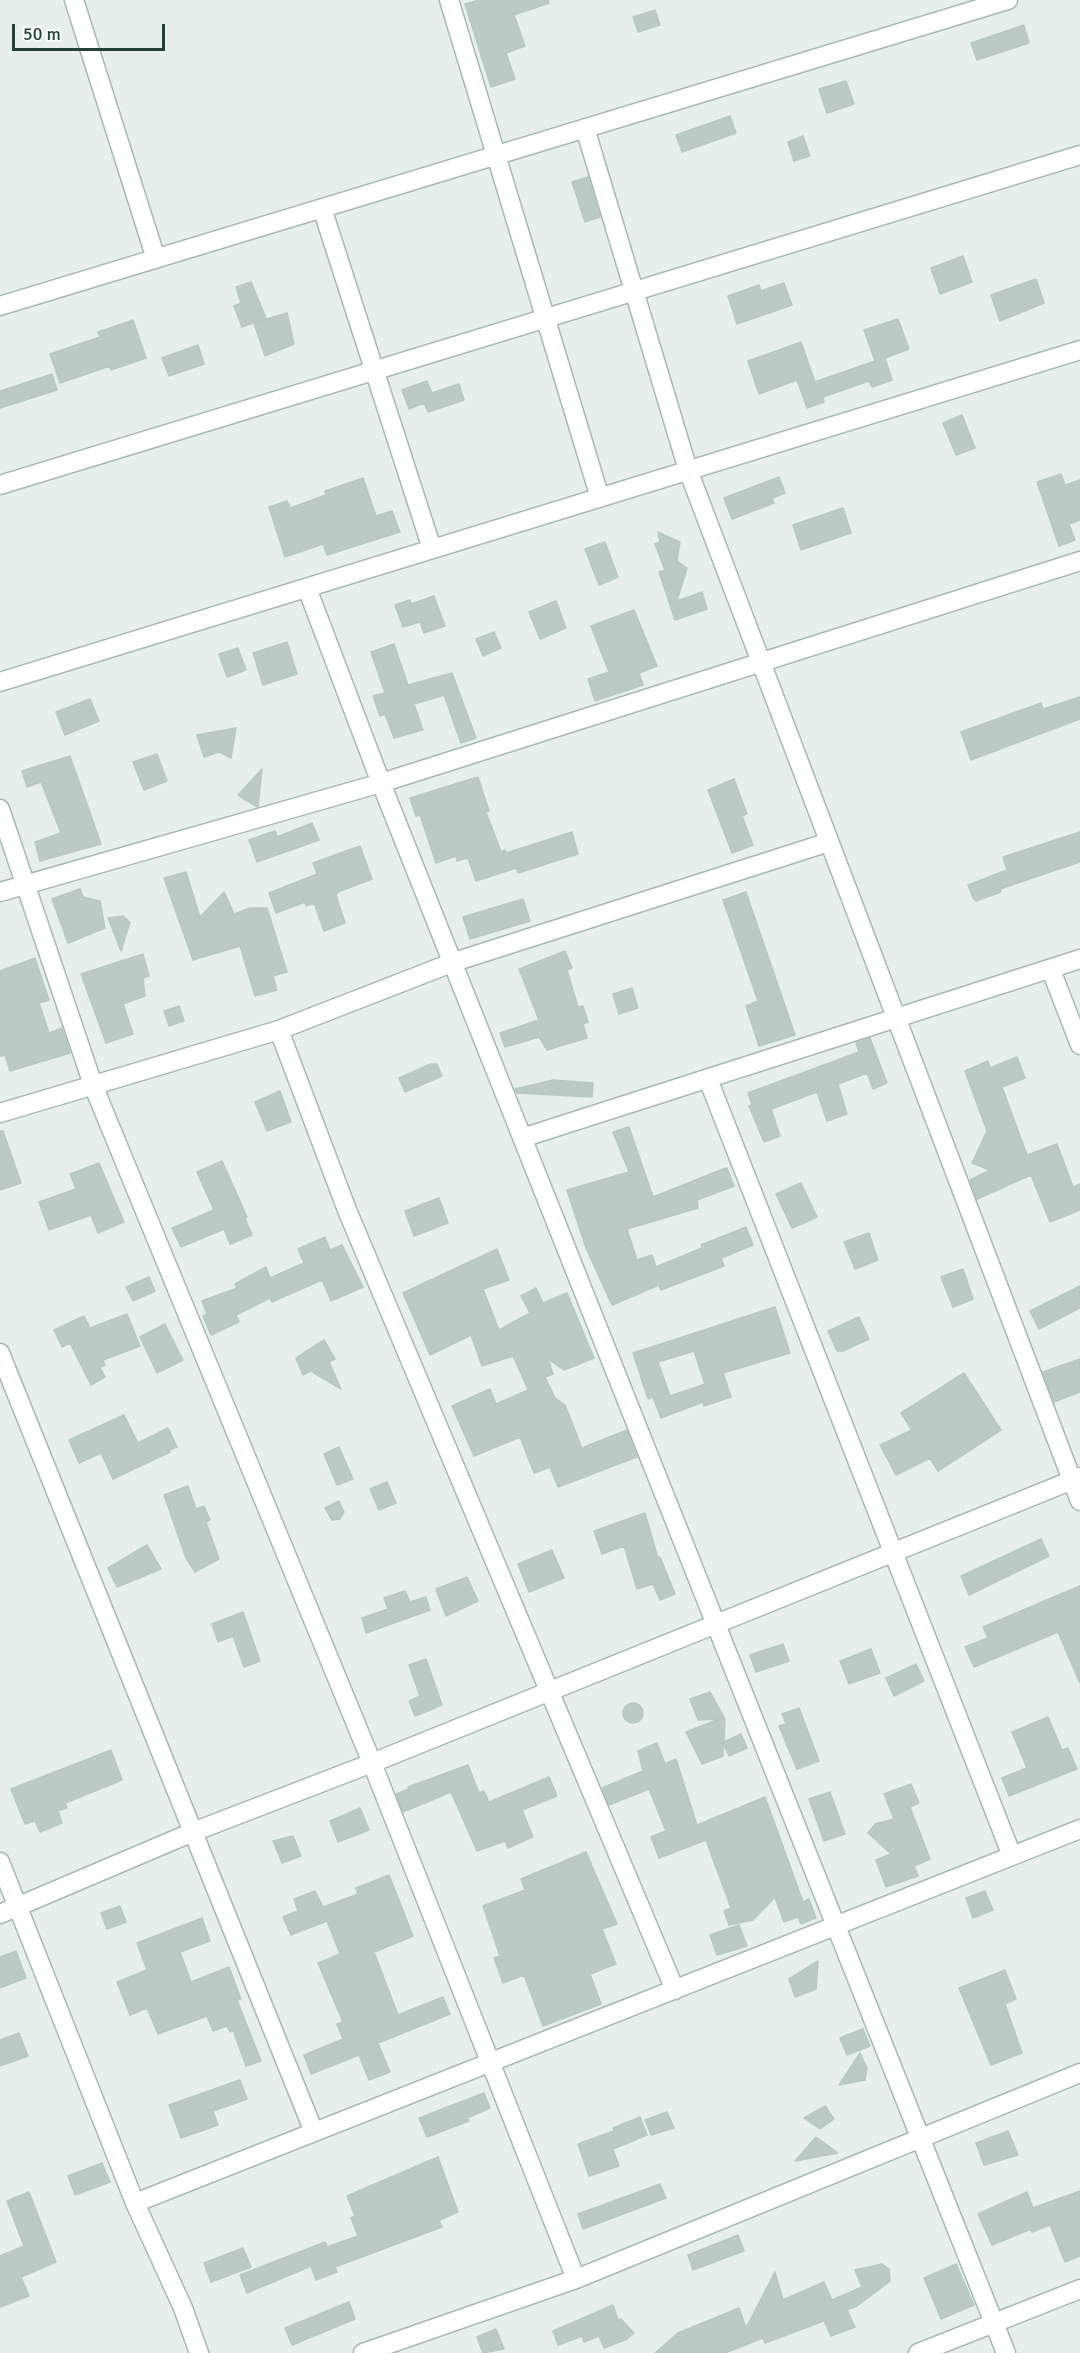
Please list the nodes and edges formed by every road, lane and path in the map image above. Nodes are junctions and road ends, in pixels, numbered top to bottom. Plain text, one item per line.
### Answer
1 (74, 0) edge
2 (449, 0) edge
3 (1008, 0) edge
4 (585, 128) junction
5 (496, 155) junction
6 (1080, 155) edge
7 (322, 208) junction
8 (156, 259) junction
9 (634, 291) junction
10 (0, 306) edge
11 (546, 318) junction
12 (1080, 350) edge
13 (374, 371) junction
14 (688, 470) junction
15 (0, 485) edge
16 (600, 498) junction
17 (432, 549) junction
18 (1080, 561) edge
19 (307, 588) junction
20 (761, 663) junction
21 (0, 682) edge
22 (381, 783) junction
23 (0, 809) edge
24 (829, 842) junction
25 (25, 884) junction
26 (0, 892) edge
27 (1080, 959) edge
28 (454, 962) junction
29 (1051, 969) junction
30 (896, 1018) junction
31 (279, 1030) junction
32 (1080, 1045) edge
33 (708, 1079) junction
34 (93, 1085) junction
35 (0, 1113) edge
36 (522, 1138) junction
37 (0, 1353) edge
38 (1076, 1479) edge
39 (1080, 1501) edge
40 (895, 1552) junction
41 (716, 1624) junction
42 (550, 1691) junction
43 (372, 1763) junction
44 (1080, 1829) edge
45 (193, 1832) junction
46 (1012, 1856) junction
47 (0, 1862) edge
48 (17, 1906) junction
49 (0, 1914) edge
50 (836, 1926) junction
51 (675, 1990) junction
52 (490, 2063) junction
53 (1080, 2073) edge
54 (314, 2133) junction
55 (920, 2138) junction
56 (135, 2203) junction
57 (576, 2279) junction
58 (1080, 2289) edge
59 (994, 2323) junction
60 (200, 2353) edge
61 (363, 2353) edge
62 (918, 2353) edge
63 (1006, 2353) edge

1 - 8 street
2 - 5 street
3 - 4 street
4 - 5 street
4 - 9 street
5 - 7 street
5 - 11 street
6 - 9 street
7 - 8 street
7 - 13 street
8 - 10 street
9 - 11 street
9 - 14 street
11 - 13 street
11 - 16 street
12 - 14 street
13 - 15 street
13 - 17 street
14 - 16 street
14 - 20 street
16 - 17 street
17 - 19 street
18 - 20 street
19 - 21 street
19 - 22 street
20 - 22 street
20 - 24 street
22 - 25 street
22 - 28 street
23 - 25 street
24 - 28 street
24 - 30 street
25 - 26 street
25 - 34 street
27 - 29 street
28 - 31 street
28 - 36 street
29 - 30 street
29 - 32 street
30 - 33 street
30 - 38 street
31 - 34 street
31 - 42 street
33 - 36 street
33 - 40 street
34 - 35 street
34 - 43 street
36 - 41 street
37 - 45 street
38 - 39 street
38 - 40 street
40 - 41 street
40 - 46 street
41 - 42 street
41 - 50 street
42 - 43 street
42 - 51 street
43 - 45 street
43 - 52 street
44 - 46 street
45 - 48 street
45 - 54 street
46 - 50 street
47 - 48 street
48 - 49 street
48 - 56 street
50 - 51 street
50 - 55 street
51 - 52 street
52 - 54 street
52 - 57 street
53 - 55 street
54 - 56 street
55 - 57 street
55 - 59 street
56 - 60 street
57 - 61 street
58 - 59 street
59 - 62 street
59 - 63 street

